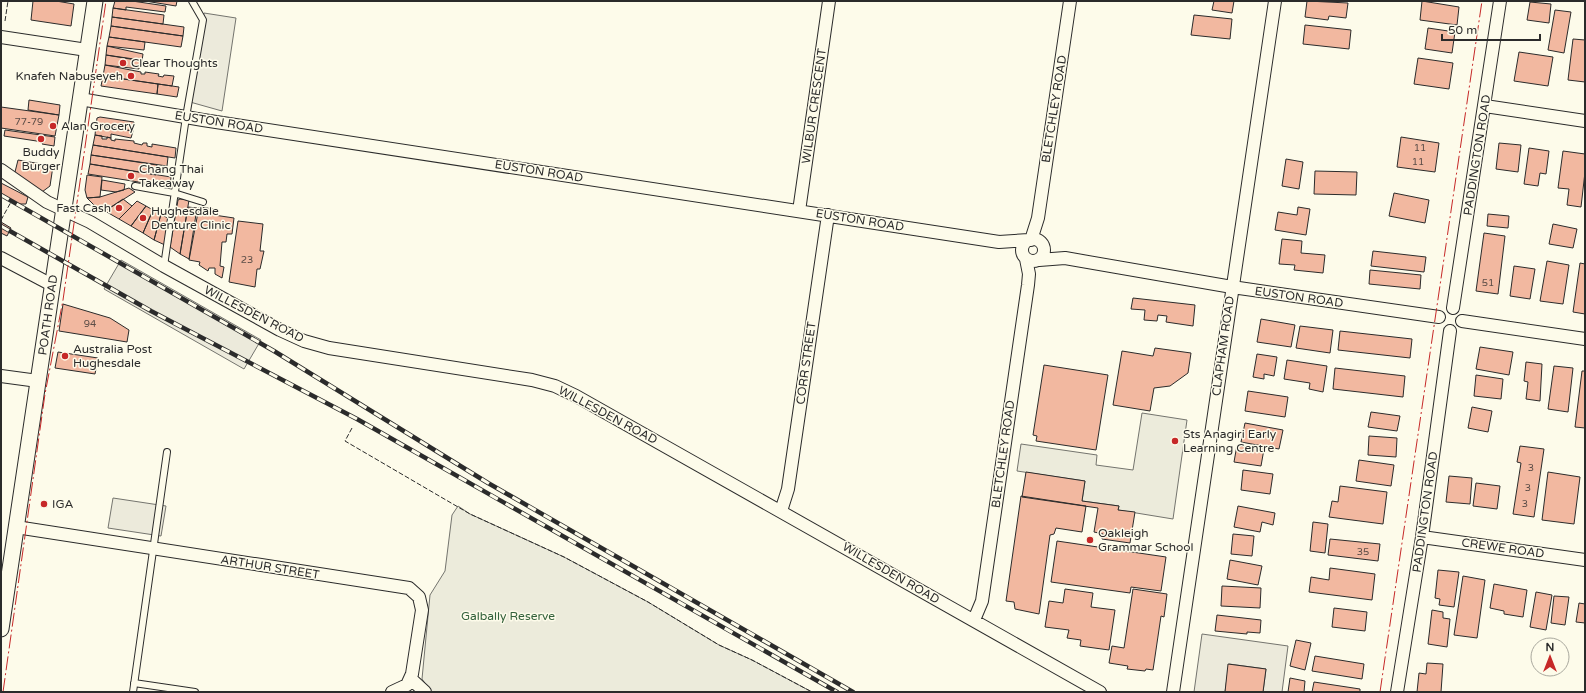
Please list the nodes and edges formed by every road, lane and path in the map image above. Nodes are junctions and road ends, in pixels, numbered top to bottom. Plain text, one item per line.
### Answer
1 (95, 1) edge
2 (192, 1) edge
3 (829, 1) edge
4 (1070, 1) edge
5 (1275, 1) edge
6 (1500, 1) edge
7 (1, 37) edge
8 (87, 50) junction
9 (80, 99) junction
10 (1485, 106) junction
11 (186, 117) junction
12 (1585, 121) edge
13 (1, 170) edge
14 (135, 186) dead end
15 (174, 193) junction
16 (203, 202) dead end
17 (64, 210) junction
18 (799, 211) junction
19 (828, 215) junction
20 (999, 242) junction
21 (1036, 242) junction
22 (1, 258) edge
23 (1065, 258) junction
24 (1032, 259) junction
25 (164, 266) junction
26 (52, 285) junction
27 (1232, 286) junction
28 (1453, 308) junction
29 (1439, 317) junction
30 (1462, 321) junction
31 (1450, 331) junction
32 (1585, 339) edge
33 (1, 376) edge
34 (38, 381) junction
35 (167, 452) dead end
36 (781, 511) junction
37 (16, 527) junction
38 (1422, 537) junction
39 (153, 549) junction
40 (1585, 560) edge
41 (5, 570) edge
42 (974, 620) junction
43 (1, 629) edge
44 (411, 679) junction
45 (134, 683) junction
46 (133, 692) edge
47 (195, 692) edge
48 (392, 692) edge
49 (425, 692) edge
50 (1100, 692) edge
51 (1173, 692) edge
52 (1397, 692) edge

1 - 8 street, POATH ROAD
2 - 11 lane
3 - 18 street, WILBUR CRESCENT
4 - 21 street, BLETCHLEY ROAD
5 - 27 street, CLAPHAM ROAD
6 - 10 street, PADDINGTON ROAD
7 - 8 street
8 - 9 street, POATH ROAD
9 - 11 street, EUSTON ROAD
9 - 17 street, POATH ROAD
10 - 12 street
10 - 28 street, PADDINGTON ROAD
11 - 15 lane
11 - 18 street, EUSTON ROAD
13 - 17 street, WILLESDEN ROAD
14 - 15 lane
15 - 16 lane
15 - 25 lane
17 - 25 street, WILLESDEN ROAD
17 - 26 street, POATH ROAD
18 - 19 street, EUSTON ROAD
19 - 20 street, EUSTON ROAD
19 - 36 street, CORR STREET
20 - 21 street, EUSTON ROAD
20 - 24 street, EUSTON ROAD
21 - 23 street, EUSTON ROAD
21 - 24 street
21 - 24 street
22 - 26 street
23 - 24 street, EUSTON ROAD
23 - 27 street, EUSTON ROAD
24 - 42 street, BLETCHLEY ROAD
25 - 36 street, WILLESDEN ROAD
26 - 34 street, POATH ROAD
27 - 29 street, EUSTON ROAD
27 - 51 street, CLAPHAM ROAD
28 - 29 street
28 - 30 street
29 - 31 street
30 - 31 street
30 - 32 street
31 - 38 street, PADDINGTON ROAD
33 - 34 street
34 - 37 street, POATH ROAD
35 - 39 lane
36 - 42 street, WILLESDEN ROAD
37 - 39 street, ARTHUR STREET
37 - 41 street, POATH ROAD
38 - 40 street, CREWE ROAD
38 - 52 street, PADDINGTON ROAD
39 - 44 street, ARTHUR STREET
39 - 45 lane
41 - 43 street, POATH ROAD
42 - 50 street, WILLESDEN ROAD
44 - 48 street
44 - 49 street
45 - 46 lane
45 - 47 lane

